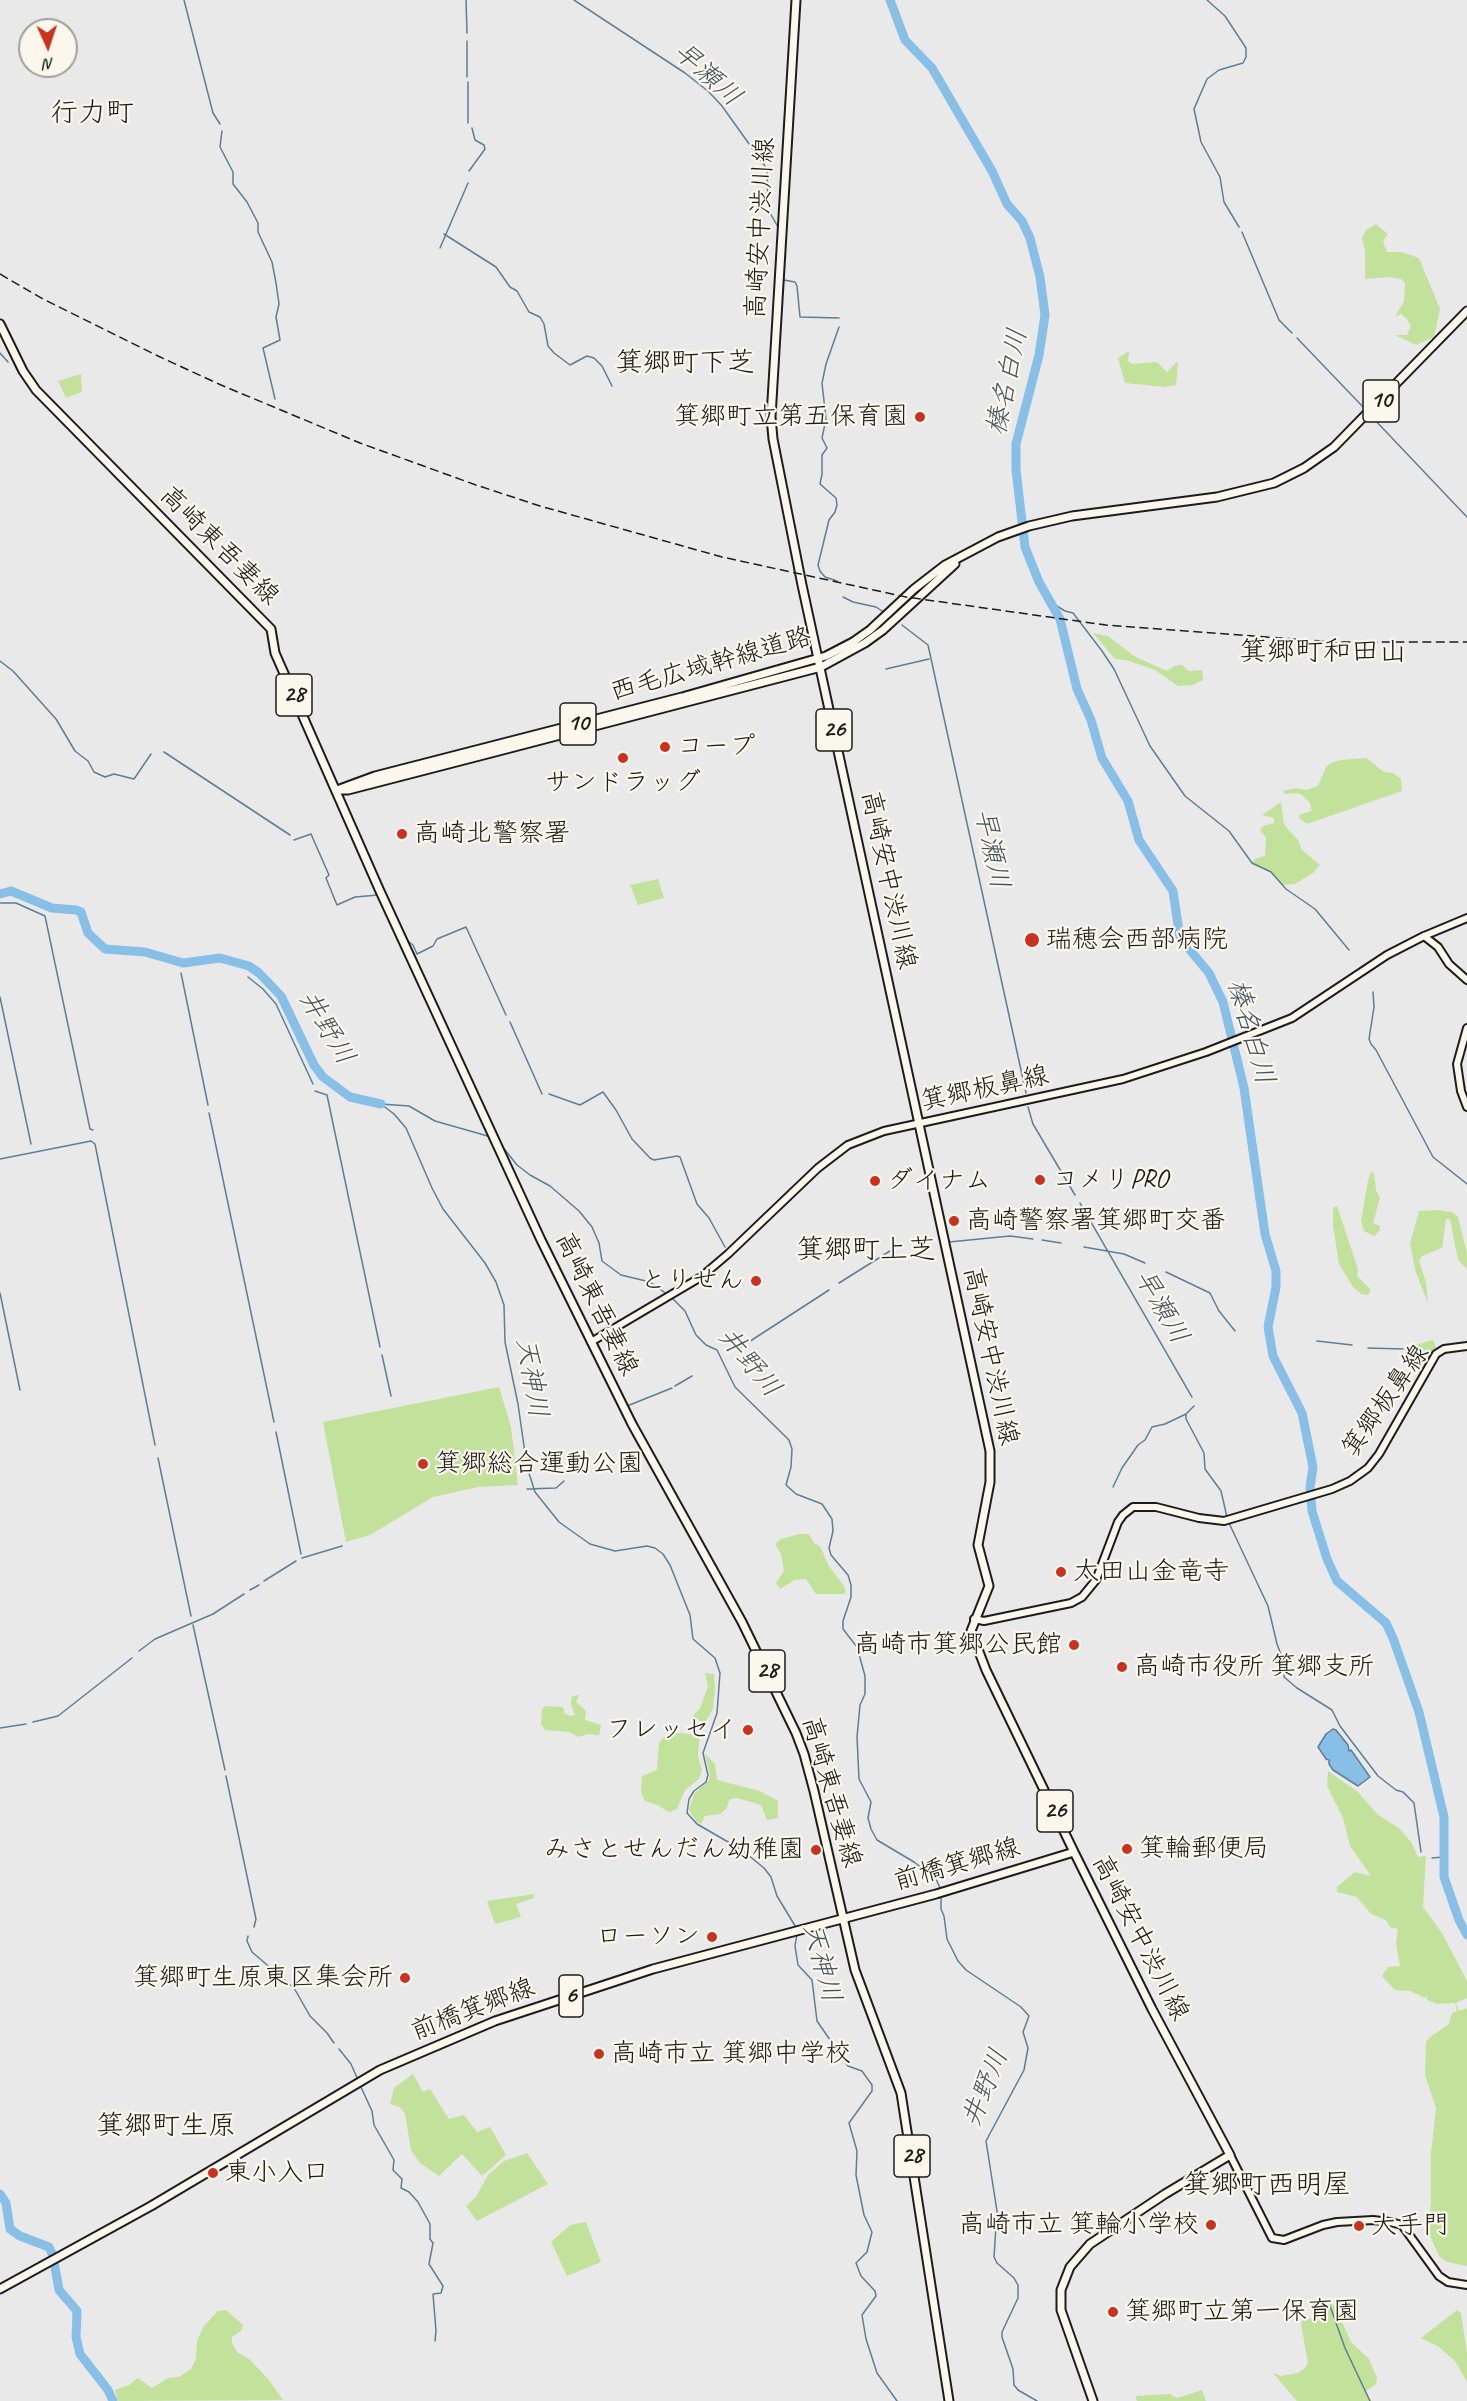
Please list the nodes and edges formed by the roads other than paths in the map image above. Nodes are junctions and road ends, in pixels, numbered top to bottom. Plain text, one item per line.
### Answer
1 (796, 0) edge
2 (1467, 311) edge
3 (0, 324) edge
4 (820, 663) junction
5 (337, 790) junction
6 (1467, 918) edge
7 (1424, 936) junction
8 (1467, 980) edge
9 (1467, 1028) edge
10 (1467, 1107) edge
11 (920, 1124) junction
12 (591, 1342) junction
13 (1467, 1346) edge
14 (974, 1619) junction
15 (1074, 1852) junction
16 (844, 1919) junction
17 (1230, 2155) junction
18 (1467, 2285) edge
19 (0, 2289) edge
20 (949, 2401) edge
21 (1093, 2401) edge

1 - 4 main road, 高崎安中渋川線 / 26
2 - 4 main road, 西毛広域幹線道路 / 10
3 - 5 main road, 高崎東吾妻線 / 28
4 - 5 main road, 西毛広域幹線道路 / 10
4 - 11 main road, 高崎安中渋川線 / 26
5 - 12 main road, 高崎東吾妻線 / 28
6 - 7 main road, 箕郷板鼻線
7 - 8 main road
7 - 11 main road, 箕郷板鼻線
9 - 10 main road
11 - 12 main road, 箕郷板鼻線
11 - 14 main road, 高崎安中渋川線 / 26
12 - 16 main road, 高崎東吾妻線 / 28
13 - 14 main road, 箕郷板鼻線
14 - 15 main road, 高崎安中渋川線 / 26
15 - 16 main road, 前橋箕郷線 / 6
15 - 17 main road, 高崎安中渋川線 / 26
16 - 19 main road, 前橋箕郷線 / 6
16 - 20 main road, 高崎東吾妻線 / 28
17 - 18 main road
17 - 21 main road

